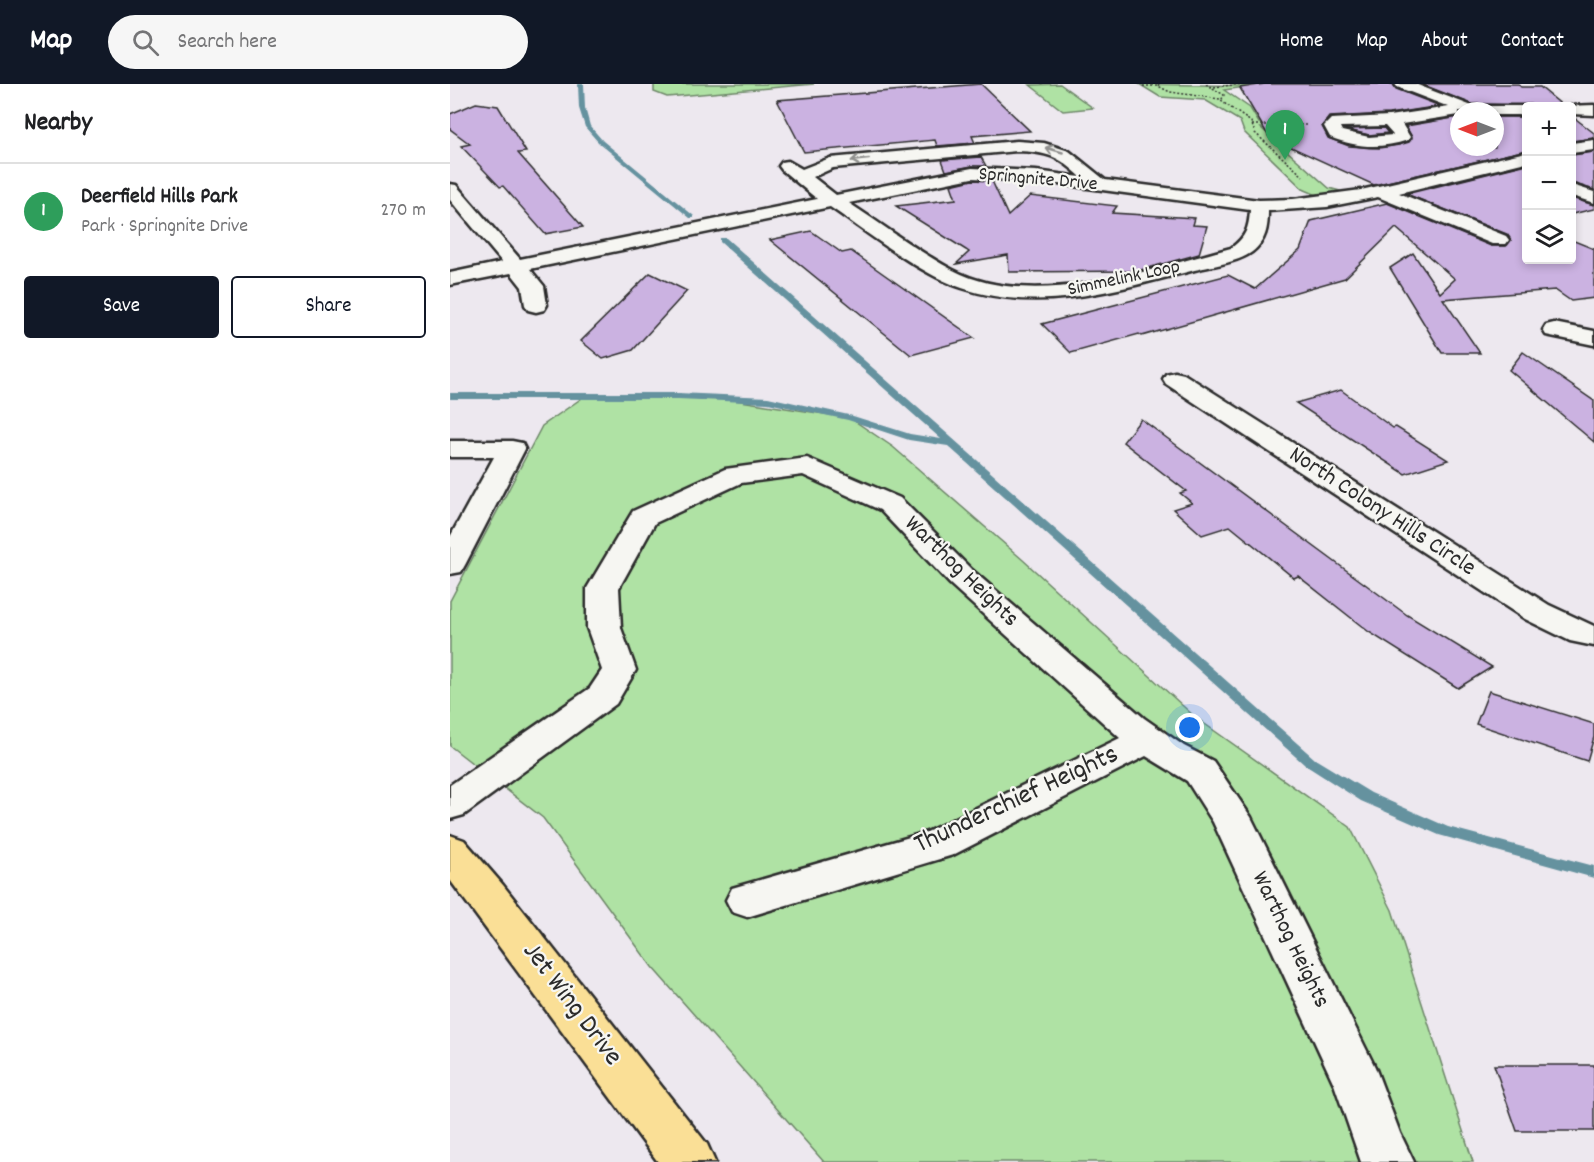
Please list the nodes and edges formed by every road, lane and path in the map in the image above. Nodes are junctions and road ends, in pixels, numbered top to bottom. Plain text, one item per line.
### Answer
1 (1206, 84) edge
2 (1241, 84) edge
3 (1402, 84) edge
4 (1158, 85) edge
5 (1143, 86) dead end
6 (1214, 87) junction
7 (1220, 99) junction
8 (1450, 102) edge
9 (1504, 110) edge
10 (1522, 110) edge
11 (1576, 110) edge
12 (1594, 110) edge
13 (1450, 113) edge
14 (1504, 123) edge
15 (1252, 125) junction
16 (1332, 126) joint
17 (1516, 128) dead end
18 (1594, 145) edge
19 (1576, 147) edge
20 (1522, 159) edge
21 (1502, 163) junction
22 (1522, 170) edge
23 (1100, 185) junction
24 (450, 189) edge
25 (1378, 191) junction
26 (1576, 191) edge
27 (1343, 198) junction
28 (1594, 198) edge
29 (833, 201) junction
30 (1259, 206) junction
31 (1499, 240) dead end
32 (516, 267) junction
33 (450, 279) edge
34 (536, 305) dead end
35 (1554, 330) dead end
36 (1594, 338) edge
37 (1175, 379) dead end
38 (450, 449) edge
39 (450, 565) edge
40 (1594, 636) edge
41 (1149, 739) junction
42 (450, 805) edge
43 (450, 851) edge
44 (747, 900) dead end
45 (689, 1162) edge
46 (1388, 1162) edge

1 - 6 path
2 - 6 path
3 - 8 street
4 - 5 path
4 - 7 path
6 - 7 path
7 - 15 path
9 - 10 street
11 - 12 street
13 - 16 street
14 - 17 street
15 - 16 path
15 - 27 path
18 - 19 street
20 - 21 street, Springnite Drive
21 - 22 street
21 - 25 street, Springnite Drive
23 - 29 street, Springnite Drive
23 -> 29 street, Simmelink Loop
23 - 30 street, Springnite Drive
24 - 32 street
25 - 27 street, Springnite Drive
25 - 31 street
26 - 28 street
27 - 30 street, Springnite Drive
29 - 30 street, Simmelink Loop
29 - 32 street, Springnite Drive
32 - 33 street, Springnite Drive
32 - 34 street
35 - 36 street
37 - 40 street, North Colony Hills Circle
38 - 39 street
41 - 42 street, Warthog Heights
41 - 44 street, Thunderchief Heights
41 - 46 street, Warthog Heights
43 - 45 main road, Jet Wing Drive

